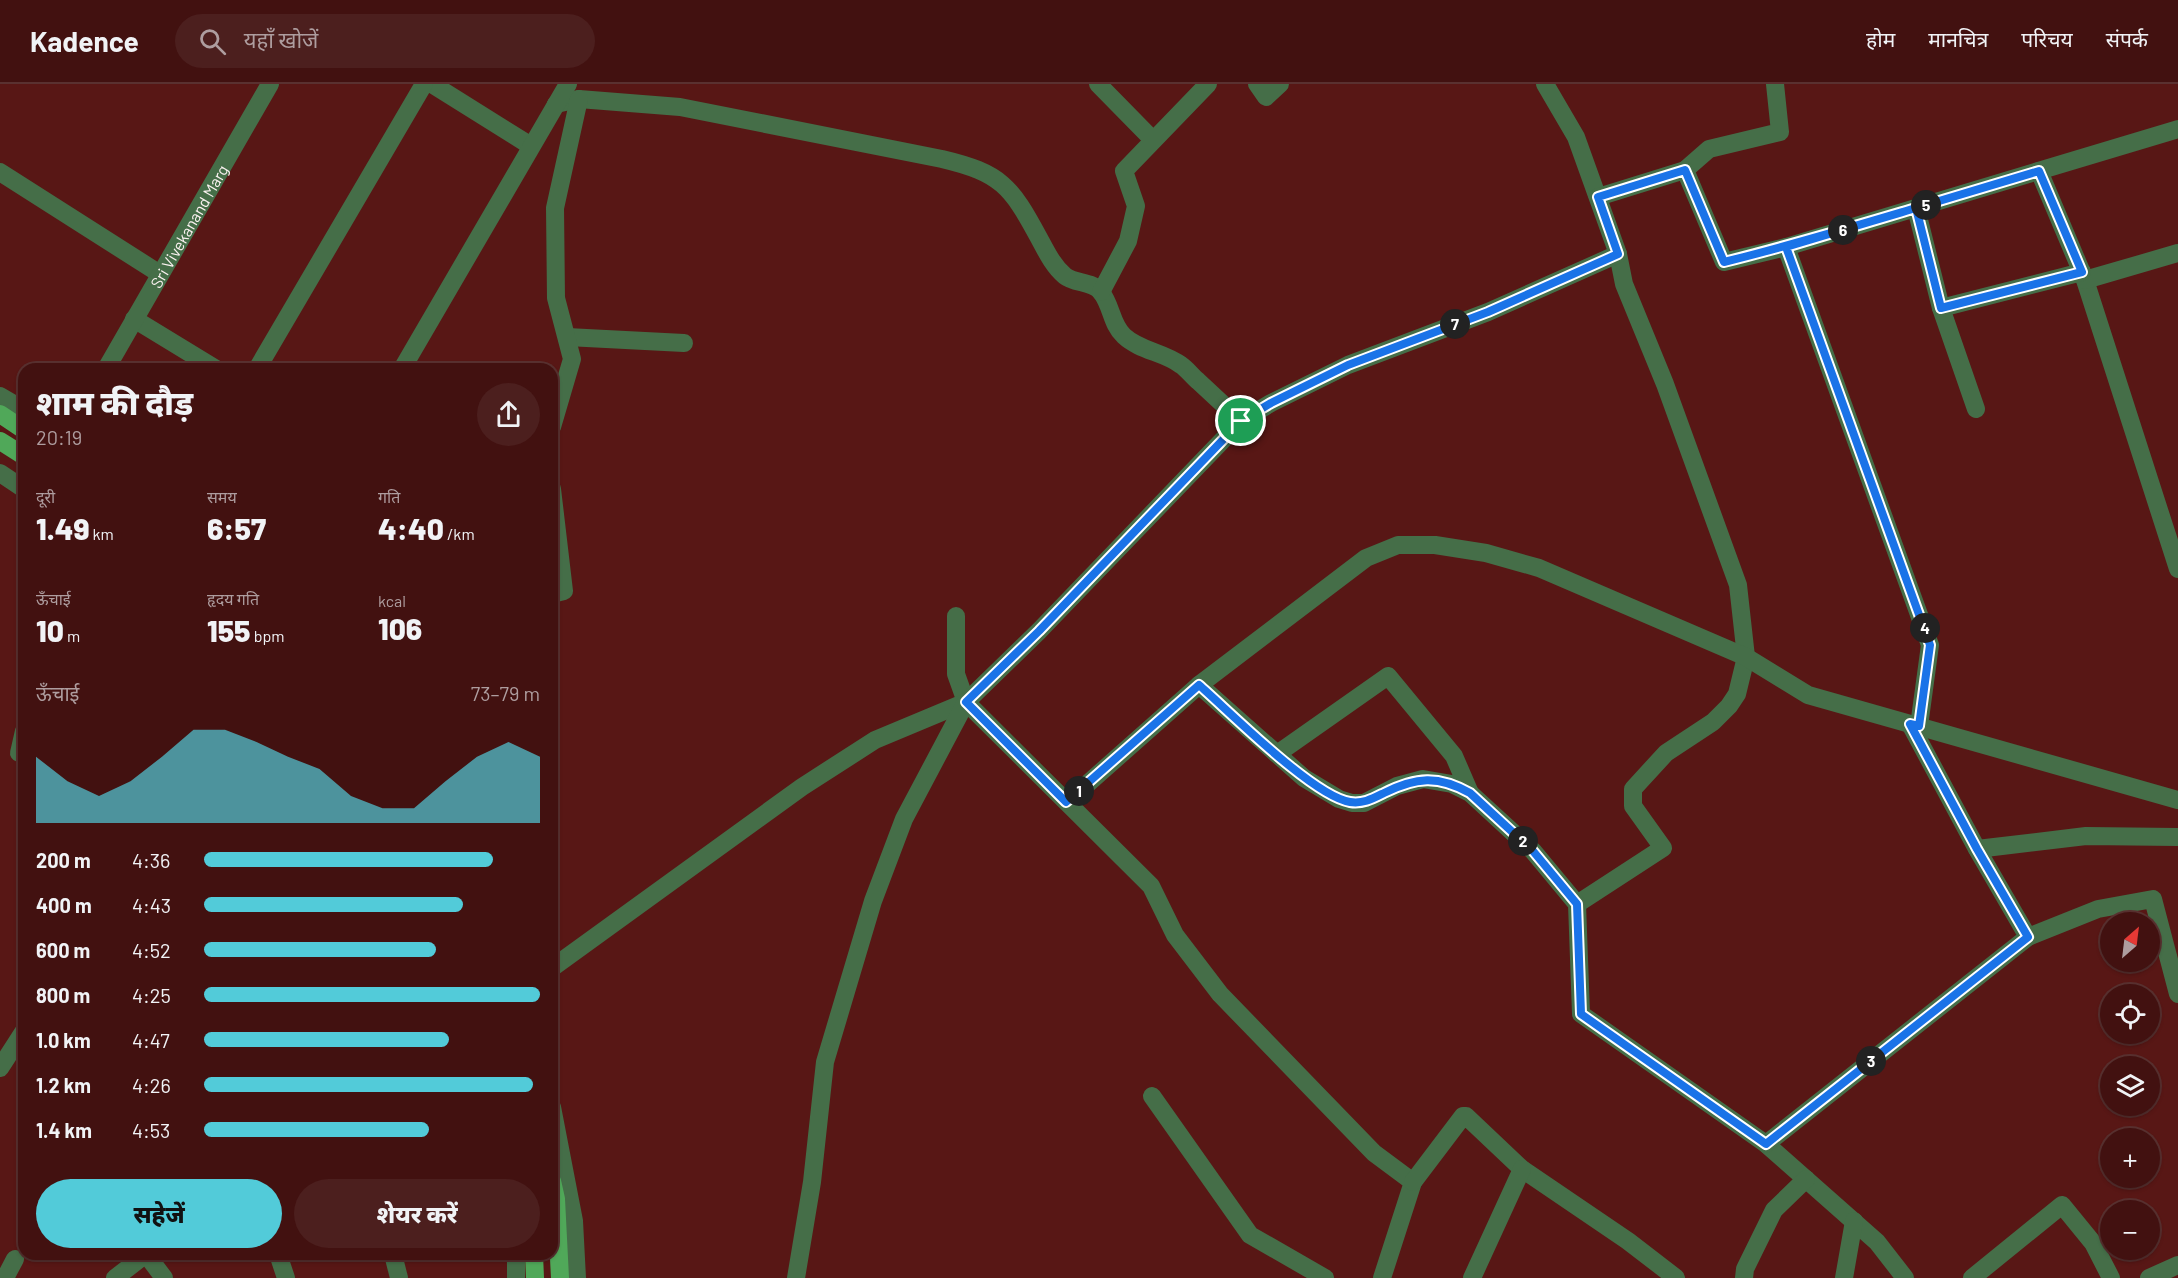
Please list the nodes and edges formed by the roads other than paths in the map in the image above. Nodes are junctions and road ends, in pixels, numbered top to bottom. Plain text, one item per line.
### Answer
1 (270, 84) edge
2 (424, 84) edge
3 (432, 84) edge
4 (1098, 84) edge
5 (1208, 84) edge
6 (1257, 84) edge
7 (1280, 84) edge
8 (1545, 84) edge
9 (1775, 84) edge
10 (573, 91) edge
11 (2178, 129) edge
12 (1153, 140) junction
13 (531, 146) junction
14 (1685, 170) junction
15 (2039, 171) junction
16 (0, 172) edge
17 (1598, 197) junction
18 (1916, 208) junction
19 (1786, 247) junction
20 (2178, 253) edge
21 (1618, 254) junction
22 (160, 274) junction
23 (2083, 276) junction
24 (1101, 292) junction
25 (1941, 308) junction
26 (134, 319) junction
27 (567, 337) junction
28 (684, 344) dead end
29 (109, 363) edge
30 (206, 363) edge
31 (261, 363) edge
32 (409, 363) edge
33 (0, 396) edge
34 (18, 406) edge
35 (558, 407) edge
36 (1976, 409) dead end
37 (0, 414) edge
38 (1241, 421) junction
39 (18, 426) edge
40 (0, 441) edge
41 (18, 452) edge
42 (0, 473) edge
43 (18, 485) edge
44 (558, 540) edge
45 (2178, 569) edge
46 (558, 592) edge
47 (956, 616) dead end
48 (1746, 657) junction
49 (1199, 685) junction
50 (966, 702) junction
51 (1914, 725) junction
52 (1277, 754) junction
53 (1470, 793) junction
54 (2178, 800) edge
55 (1066, 802) junction
56 (2178, 837) edge
57 (1977, 849) junction
58 (1577, 904) junction
59 (2028, 937) junction
60 (558, 964) edge
61 (2178, 994) edge
62 (18, 1040) edge
63 (0, 1068) edge
64 (1152, 1096) dead end
65 (558, 1138) edge
66 (1766, 1144) junction
67 (1522, 1169) junction
68 (1806, 1179) junction
69 (1413, 1182) junction
70 (1854, 1221) junction
71 (558, 1238) edge
72 (15, 1260) dead end
73 (138, 1260) edge
74 (150, 1260) edge
75 (280, 1260) edge
76 (394, 1260) edge
77 (516, 1260) edge
78 (534, 1260) edge
79 (2178, 1265) edge
80 (1666, 1275) edge
81 (5, 1278) edge
82 (115, 1278) edge
83 (164, 1278) edge
84 (286, 1278) edge
85 (399, 1278) edge
86 (516, 1278) edge
87 (535, 1278) edge
88 (560, 1278) edge
89 (577, 1278) edge
90 (796, 1278) edge
91 (1325, 1278) edge
92 (1382, 1278) edge
93 (1472, 1278) edge
94 (1744, 1278) edge
95 (1844, 1278) edge
96 (1905, 1278) edge
97 (1972, 1278) edge
98 (2111, 1278) edge
99 (2149, 1278) edge

1 - 22 street, Sri Vivekanand Marg
2 - 31 street
3 - 13 street
4 - 12 street
5 - 12 street
6 - 7 street
8 - 17 street
9 - 14 street
10 - 13 street
10 - 24 street
10 - 27 street
11 - 15 street
12 - 24 street
13 - 32 street
14 - 17 street
14 - 19 street
15 - 18 street
15 - 23 street
16 - 22 street
17 - 21 street
18 - 19 street
18 - 25 street
19 - 51 street
20 - 23 street
21 - 38 street
21 - 48 street
22 - 26 street, Sri Vivekanand Marg
23 - 25 street
23 - 45 street
24 - 38 street
25 - 36 street
26 - 29 street, Sri Vivekanand Marg
26 - 30 street
27 - 28 street
27 - 35 street
33 - 34 street
37 - 39 main road
38 - 50 street
40 - 41 main road
42 - 43 street
44 - 46 street
47 - 50 street
48 - 49 street
48 - 51 street
48 - 58 street
49 - 52 street
49 - 55 street
50 - 55 street
50 - 60 street
50 - 90 street
51 - 54 street
51 - 57 street
52 - 53 street
52 - 53 street
53 - 58 street
55 - 69 street
56 - 57 street
57 - 59 street
58 - 66 street
59 - 61 street
59 - 66 street
62 - 63 street
64 - 91 street
65 - 89 street
66 - 68 street
67 - 69 street
67 - 80 street
67 - 93 street
68 - 70 street
68 - 94 street
69 - 92 street
70 - 95 street
70 - 96 street
71 - 88 main road
72 - 81 street
73 - 82 street
74 - 83 street
75 - 84 street
76 - 85 street
77 - 86 street
78 - 87 main road
79 - 99 street
97 - 98 street

